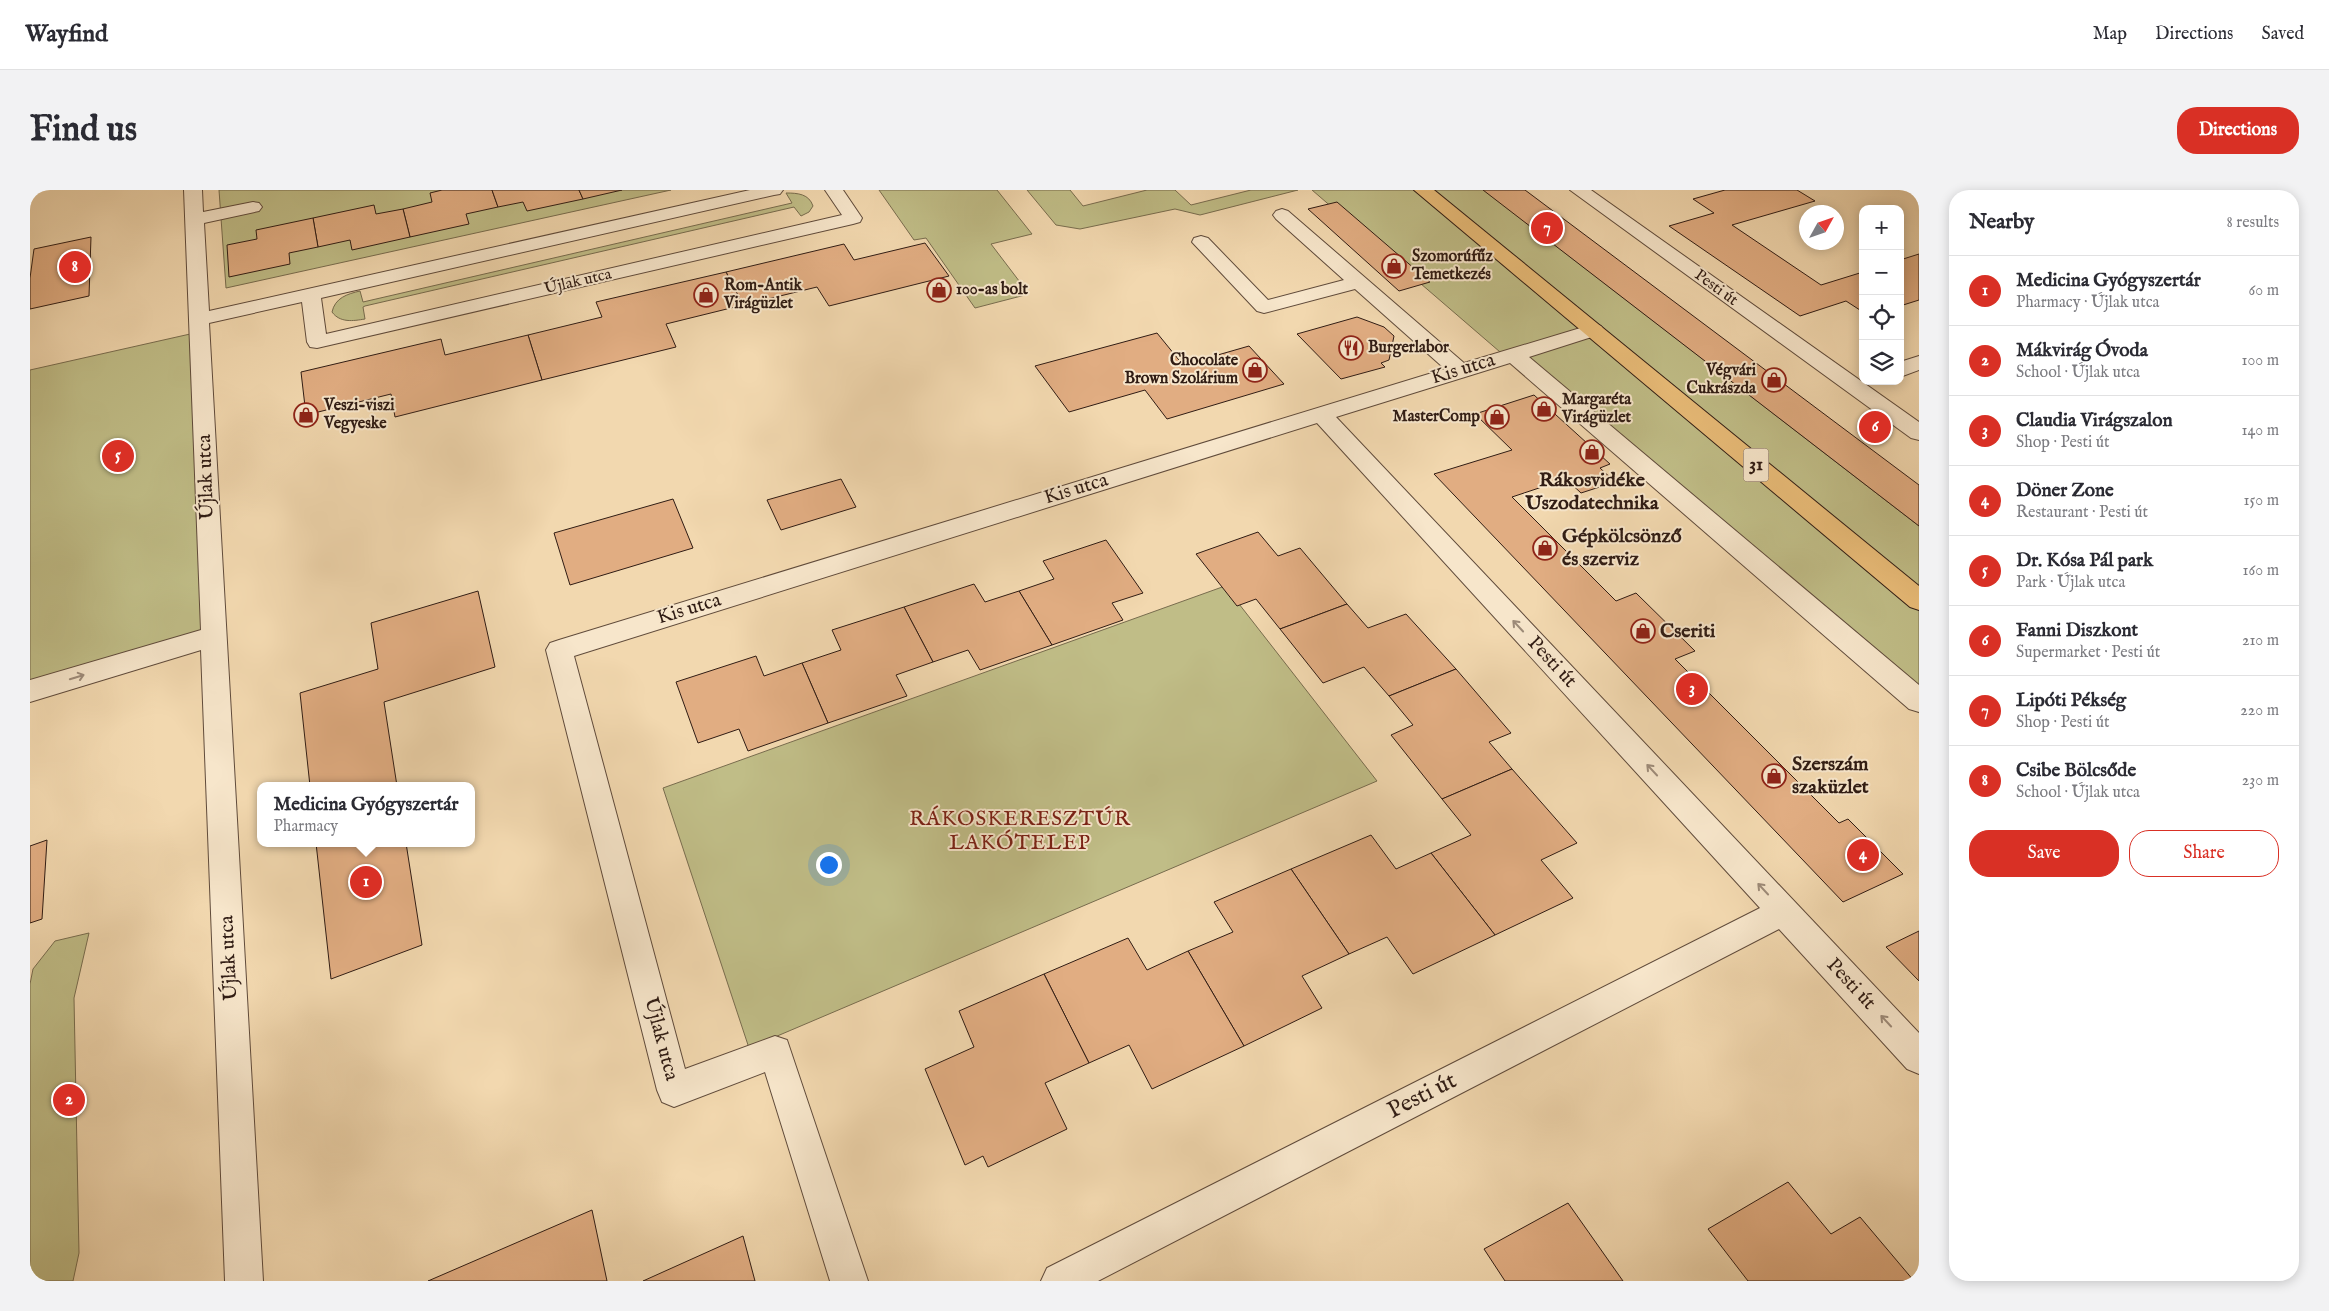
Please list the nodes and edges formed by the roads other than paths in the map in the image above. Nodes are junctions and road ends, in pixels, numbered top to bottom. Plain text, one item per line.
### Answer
1 (193, 190) edge
2 (774, 190) edge
3 (834, 190) edge
4 (1423, 190) edge
5 (1579, 190) edge
6 (253, 207) dead end
7 (1282, 216) dead end
8 (195, 219) junction
9 (1201, 242) dead end
10 (1358, 282) junction
11 (311, 294) junction
12 (199, 319) junction
13 (1594, 330) junction
14 (1513, 354) junction
15 (1919, 363) edge
16 (1904, 369) edge
17 (1459, 370) junction
18 (1859, 383) edge
19 (1862, 385) edge
20 (1320, 413) junction
21 (1919, 433) edge
22 (1919, 600) edge
23 (214, 636) junction
24 (559, 650) joint
25 (30, 691) edge
26 (1919, 701) edge
27 (1784, 912) junction
28 (1919, 1057) edge
29 (244, 1281) edge
30 (849, 1281) edge
31 (1060, 1281) edge

1 - 8 street, Újlak utca
2 - 11 street
3 - 11 street, Újlak utca
4 - 13 main road, 31
5 - 18 street, Pesti út
6 - 8 street
7 - 10 street
8 - 12 street, Újlak utca
9 - 10 street
10 - 17 street
11 - 12 street
12 - 23 street, Újlak utca
13 - 14 street, Kis utca
13 - 22 main road, 31
14 - 17 street, Kis utca
14 - 26 street
15 - 16 street
17 - 20 street, Kis utca
19 - 21 street, Pesti út
20 - 24 street, Kis utca
27 -> 20 street, Pesti út
25 -> 23 street
23 - 29 street, Újlak utca
24 - 30 street, Újlak utca
28 -> 27 street, Pesti út
27 - 31 street, Pesti út

